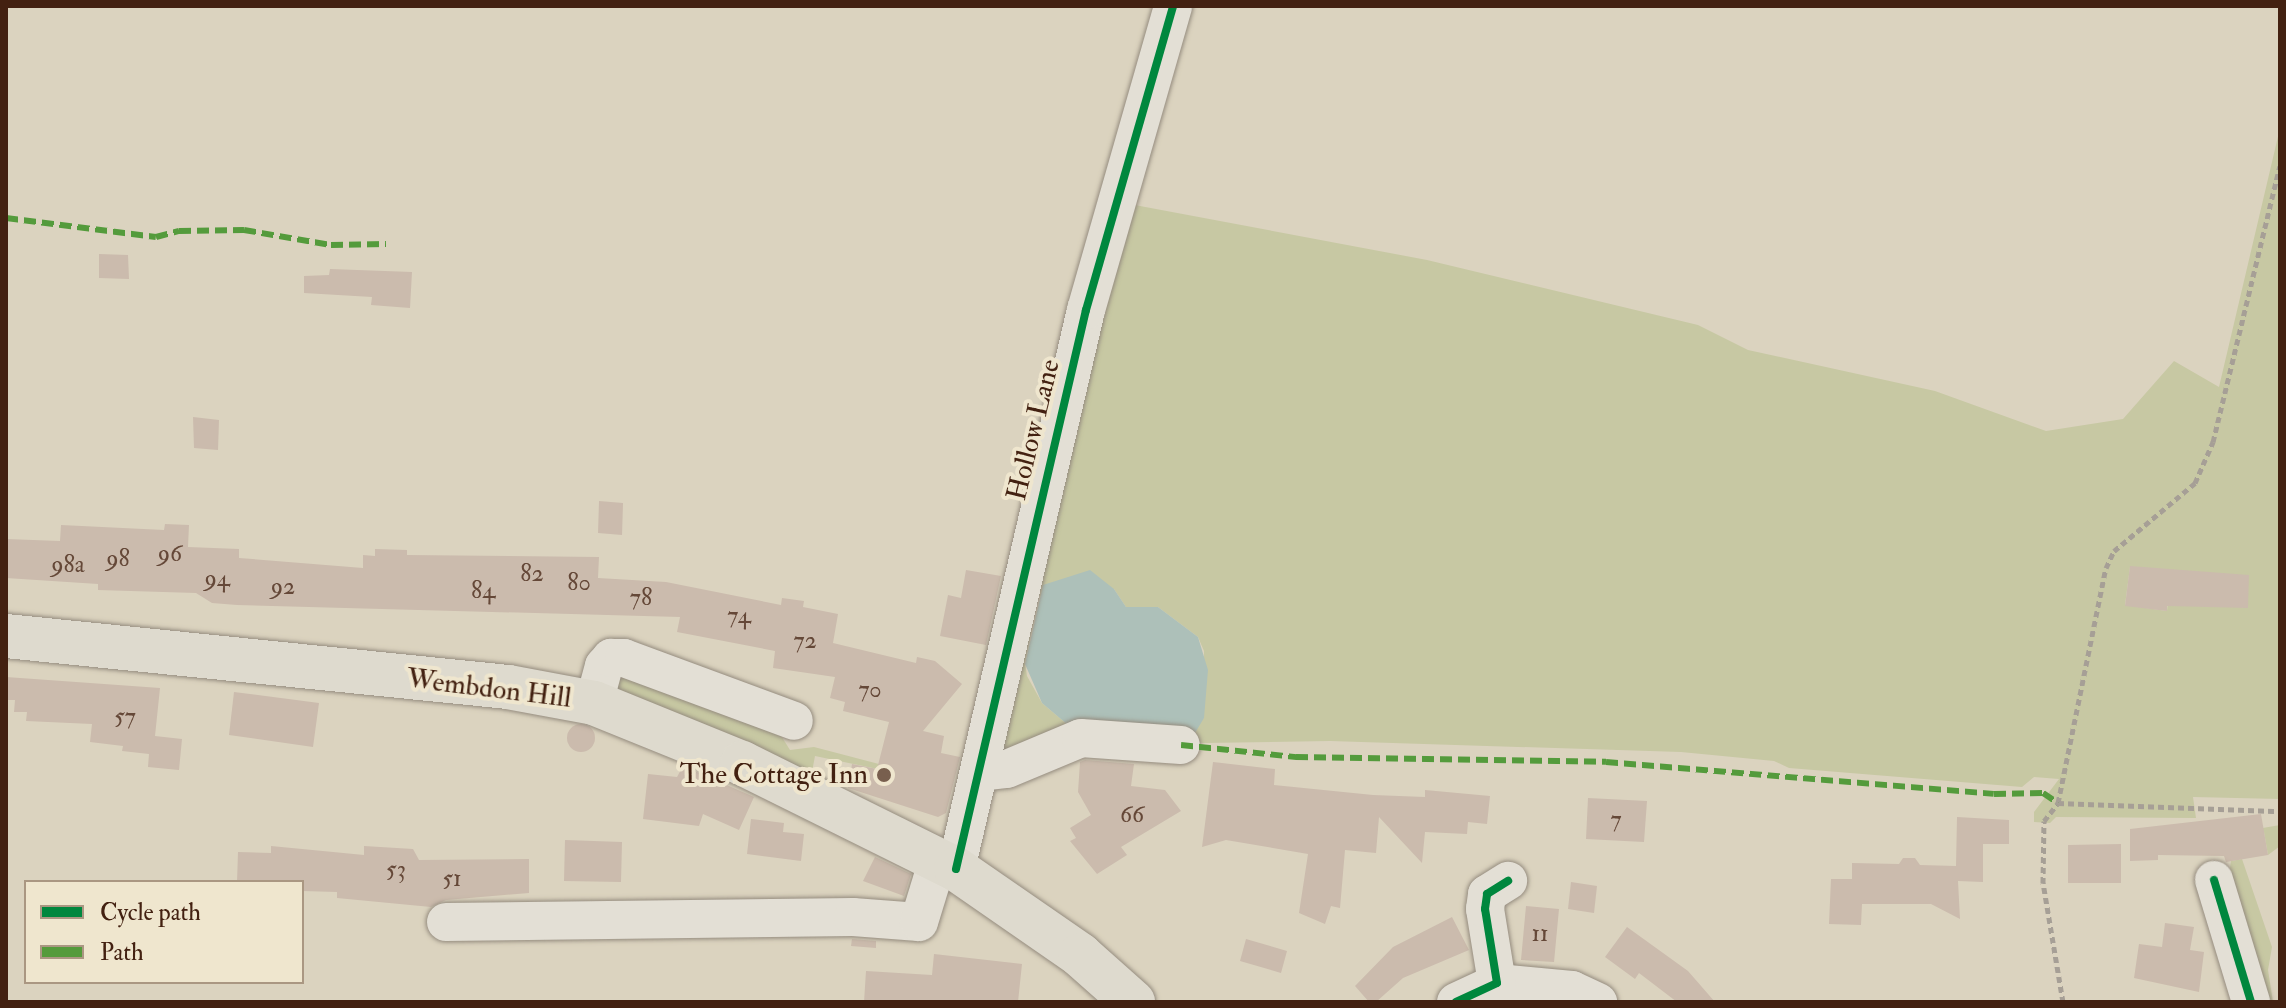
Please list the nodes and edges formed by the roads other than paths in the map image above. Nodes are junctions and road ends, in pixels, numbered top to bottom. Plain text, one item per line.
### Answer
1 (1173, 6) edge
2 (6, 636) edge
3 (594, 703) junction
4 (794, 721) dead end
5 (1181, 745) dead end
6 (981, 772) junction
7 (947, 864) junction
8 (2214, 880) dead end
9 (1508, 881) dead end
10 (446, 922) dead end
11 (1497, 983) junction
12 (1133, 1002) edge
13 (1456, 1002) edge
14 (1598, 1002) edge
15 (2251, 1002) edge

1 - 6 street, Hollow Lane
2 - 3 main road, Wembdon Hill
3 - 4 street
3 - 7 main road, Wembdon Hill
5 - 6 street
6 - 7 street, Hollow Lane
7 - 10 street, Hollow Lane
7 - 12 main road, Wembdon Hill
8 - 15 street
9 - 11 street
11 - 13 street
11 - 14 street

